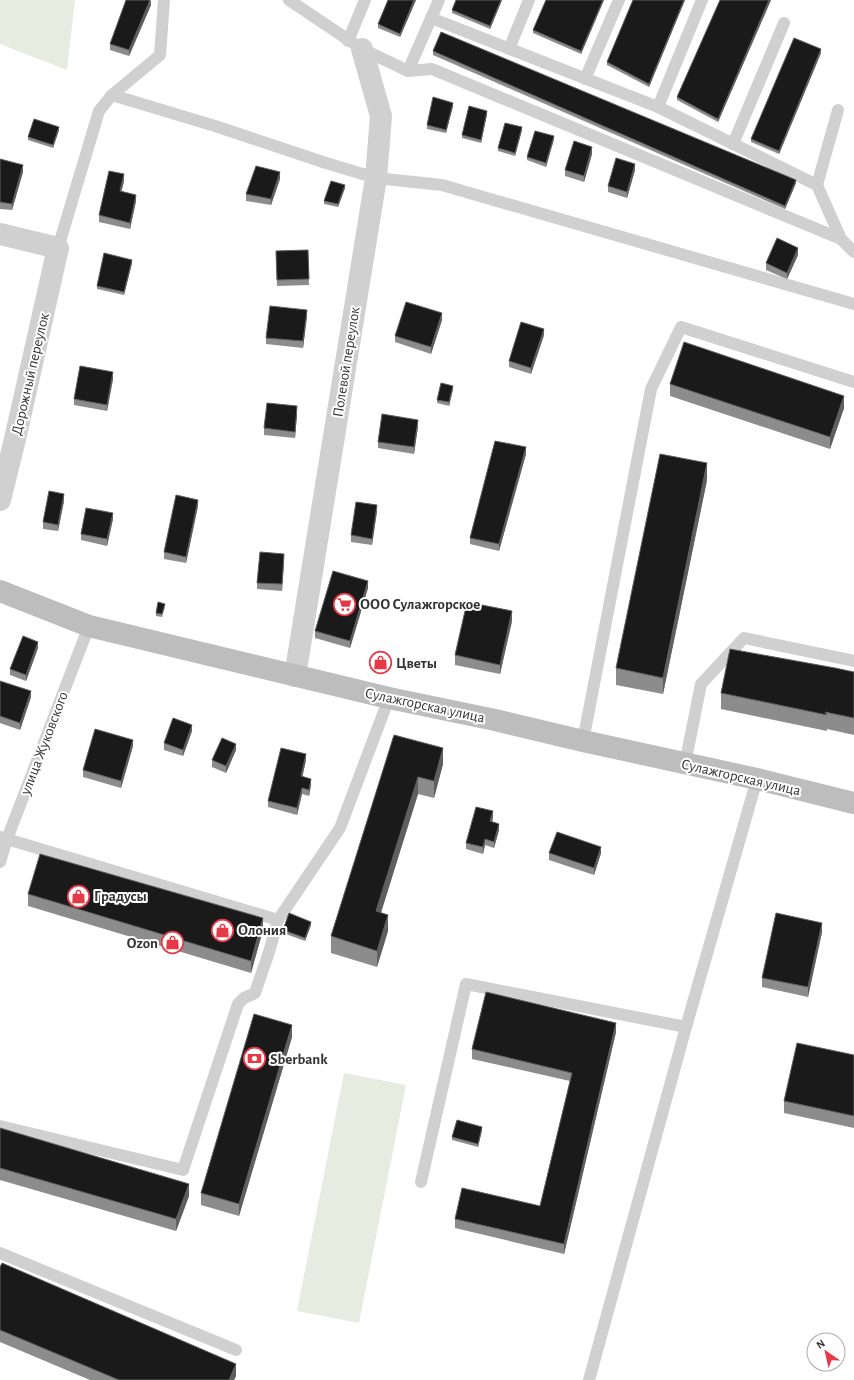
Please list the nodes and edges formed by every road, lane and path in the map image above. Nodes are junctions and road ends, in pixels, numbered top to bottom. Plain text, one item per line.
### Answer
1 (164, 0) edge
2 (289, 0) edge
3 (365, 0) edge
4 (439, 0) edge
5 (529, 0) edge
6 (619, 0) edge
7 (702, 0) edge
8 (431, 18) junction
9 (784, 23) dead end
10 (355, 45) junction
11 (509, 49) junction
12 (408, 71) junction
13 (586, 79) junction
14 (112, 95) junction
15 (658, 108) junction
16 (838, 110) dead end
17 (733, 144) junction
18 (376, 178) junction
19 (817, 185) junction
20 (0, 234) edge
21 (841, 239) junction
22 (58, 248) junction
23 (854, 252) edge
24 (854, 304) edge
25 (854, 382) edge
26 (0, 500) edge
27 (0, 590) edge
28 (89, 626) junction
29 (854, 661) edge
30 (295, 676) junction
31 (389, 698) junction
32 (583, 741) junction
33 (685, 764) junction
34 (756, 779) junction
35 (854, 803) edge
36 (3, 838) edge
37 (0, 862) edge
38 (278, 920) junction
39 (686, 1027) junction
40 (0, 1126) edge
41 (421, 1182) dead end
42 (0, 1253) edge
43 (236, 1350) dead end
44 (589, 1380) edge

1 - 14 lane
2 - 10 lane
3 - 10 lane
4 - 8 lane
5 - 11 lane
6 - 13 lane
7 - 15 lane
8 - 11 lane
8 - 12 lane
9 - 17 lane
10 - 12 lane
10 - 18 street, Полевой переулок
11 - 13 lane
12 - 21 lane
13 - 15 lane
14 - 18 lane
14 - 22 lane
15 - 17 lane
16 - 19 lane
17 - 19 lane
18 - 24 lane
18 - 30 street, Полевой переулок
19 - 21 lane
20 - 22 street
21 - 23 lane
22 - 26 street, Дорожный переулок
25 - 32 lane
27 - 28 main road, Сулажгорская улица
28 - 30 main road, Сулажгорская улица
28 - 36 lane, улица Жуковского
29 - 33 lane
30 - 31 main road, Сулажгорская улица
31 - 32 main road, Сулажгорская улица
31 - 38 lane
32 - 33 main road, Сулажгорская улица
33 - 34 main road, Сулажгорская улица
34 - 35 main road, Сулажгорская улица
34 - 39 lane
36 - 37 lane, улица Жуковского
36 - 38 lane
38 - 40 lane
39 - 41 lane
39 - 44 lane
42 - 43 lane

